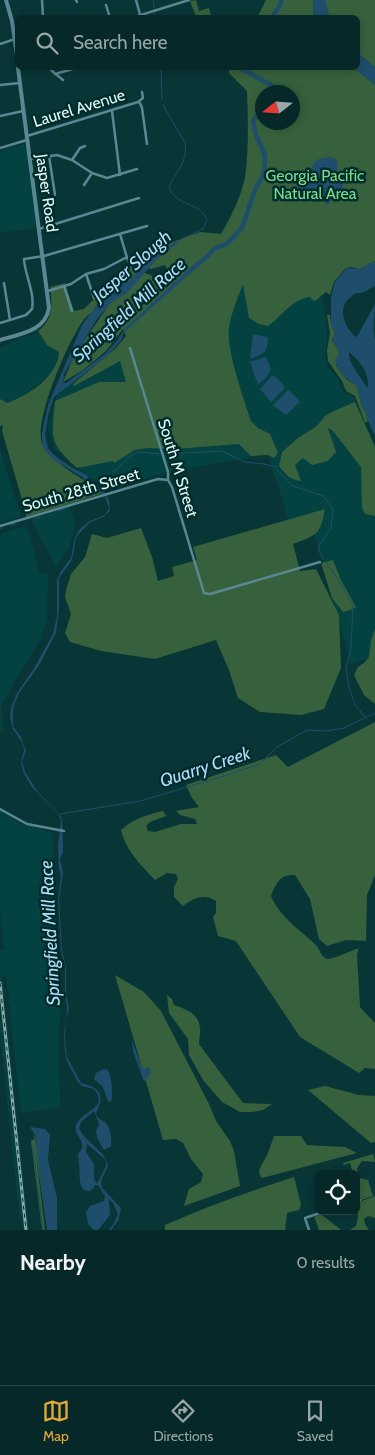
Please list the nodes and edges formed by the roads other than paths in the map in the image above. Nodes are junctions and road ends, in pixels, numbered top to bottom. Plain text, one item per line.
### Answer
1 (6, 0) edge
2 (42, 0) edge
3 (136, 0) edge
4 (189, 0) edge
5 (106, 6) dead end
6 (43, 15) edge
7 (109, 15) edge
8 (140, 15) edge
9 (143, 15) edge
10 (15, 35) edge
11 (15, 39) edge
12 (0, 44) edge
13 (18, 70) edge
14 (52, 70) edge
15 (69, 70) edge
16 (55, 74) junction
17 (63, 80) dead end
18 (20, 83) junction
19 (0, 85) edge
20 (142, 92) dead end
21 (138, 102) junction
22 (24, 110) junction
23 (112, 111) junction
24 (0, 116) edge
25 (27, 138) junction
26 (147, 144) dead end
27 (85, 146) dead end
28 (0, 148) edge
29 (48, 156) junction
30 (30, 159) junction
31 (72, 160) junction
32 (137, 170) dead end
33 (92, 173) junction
34 (120, 175) junction
35 (84, 184) dead end
36 (55, 195) dead end
37 (139, 198) dead end
38 (146, 226) dead end
39 (40, 229) junction
40 (120, 233) junction
41 (44, 256) junction
42 (127, 257) junction
43 (128, 261) dead end
44 (86, 274) junction
45 (4, 283) dead end
46 (64, 286) junction
47 (48, 291) junction
48 (94, 298) dead end
49 (72, 311) dead end
50 (10, 320) junction
51 (0, 323) edge
52 (0, 340) edge
53 (130, 348) dead end
54 (168, 480) junction
55 (0, 526) edge
56 (320, 562) dead end
57 (0, 809) edge
58 (64, 832) dead end
59 (315, 1215) edge
60 (309, 1230) edge

1 - 10 street
2 - 6 street
3 - 8 street
4 - 9 street
5 - 7 street
11 - 12 street
13 - 18 street, Jasper Road
14 - 16 street
15 - 16 street
16 - 17 street
18 - 19 street
18 - 22 street, Jasper Road
20 - 21 street
21 - 23 street, Laurel Avenue
21 - 26 street
22 - 24 street
22 - 25 street, Jasper Road
23 - 25 street, Laurel Avenue
23 - 34 street
25 - 28 street, Laurel Avenue
25 - 30 street, Jasper Road
27 - 31 street
29 - 30 street
29 - 31 street
29 - 36 street
30 - 39 street, Jasper Road
31 - 33 street
32 - 34 street
33 - 34 street
33 - 35 street
37 - 39 street
38 - 40 street
39 - 41 street, Jasper Road
40 - 41 street
40 - 42 street
41 - 47 street, Jasper Road
41 - 50 street
42 - 43 street
42 - 44 street
44 - 46 street
44 - 48 street
45 - 50 street
46 - 47 street
46 - 49 street
47 - 52 street, Jasper Road
50 - 51 street
53 - 54 street, South M Street
54 - 55 street, South 28th Street
54 - 56 street, South M Street
57 - 58 street
59 - 60 street

